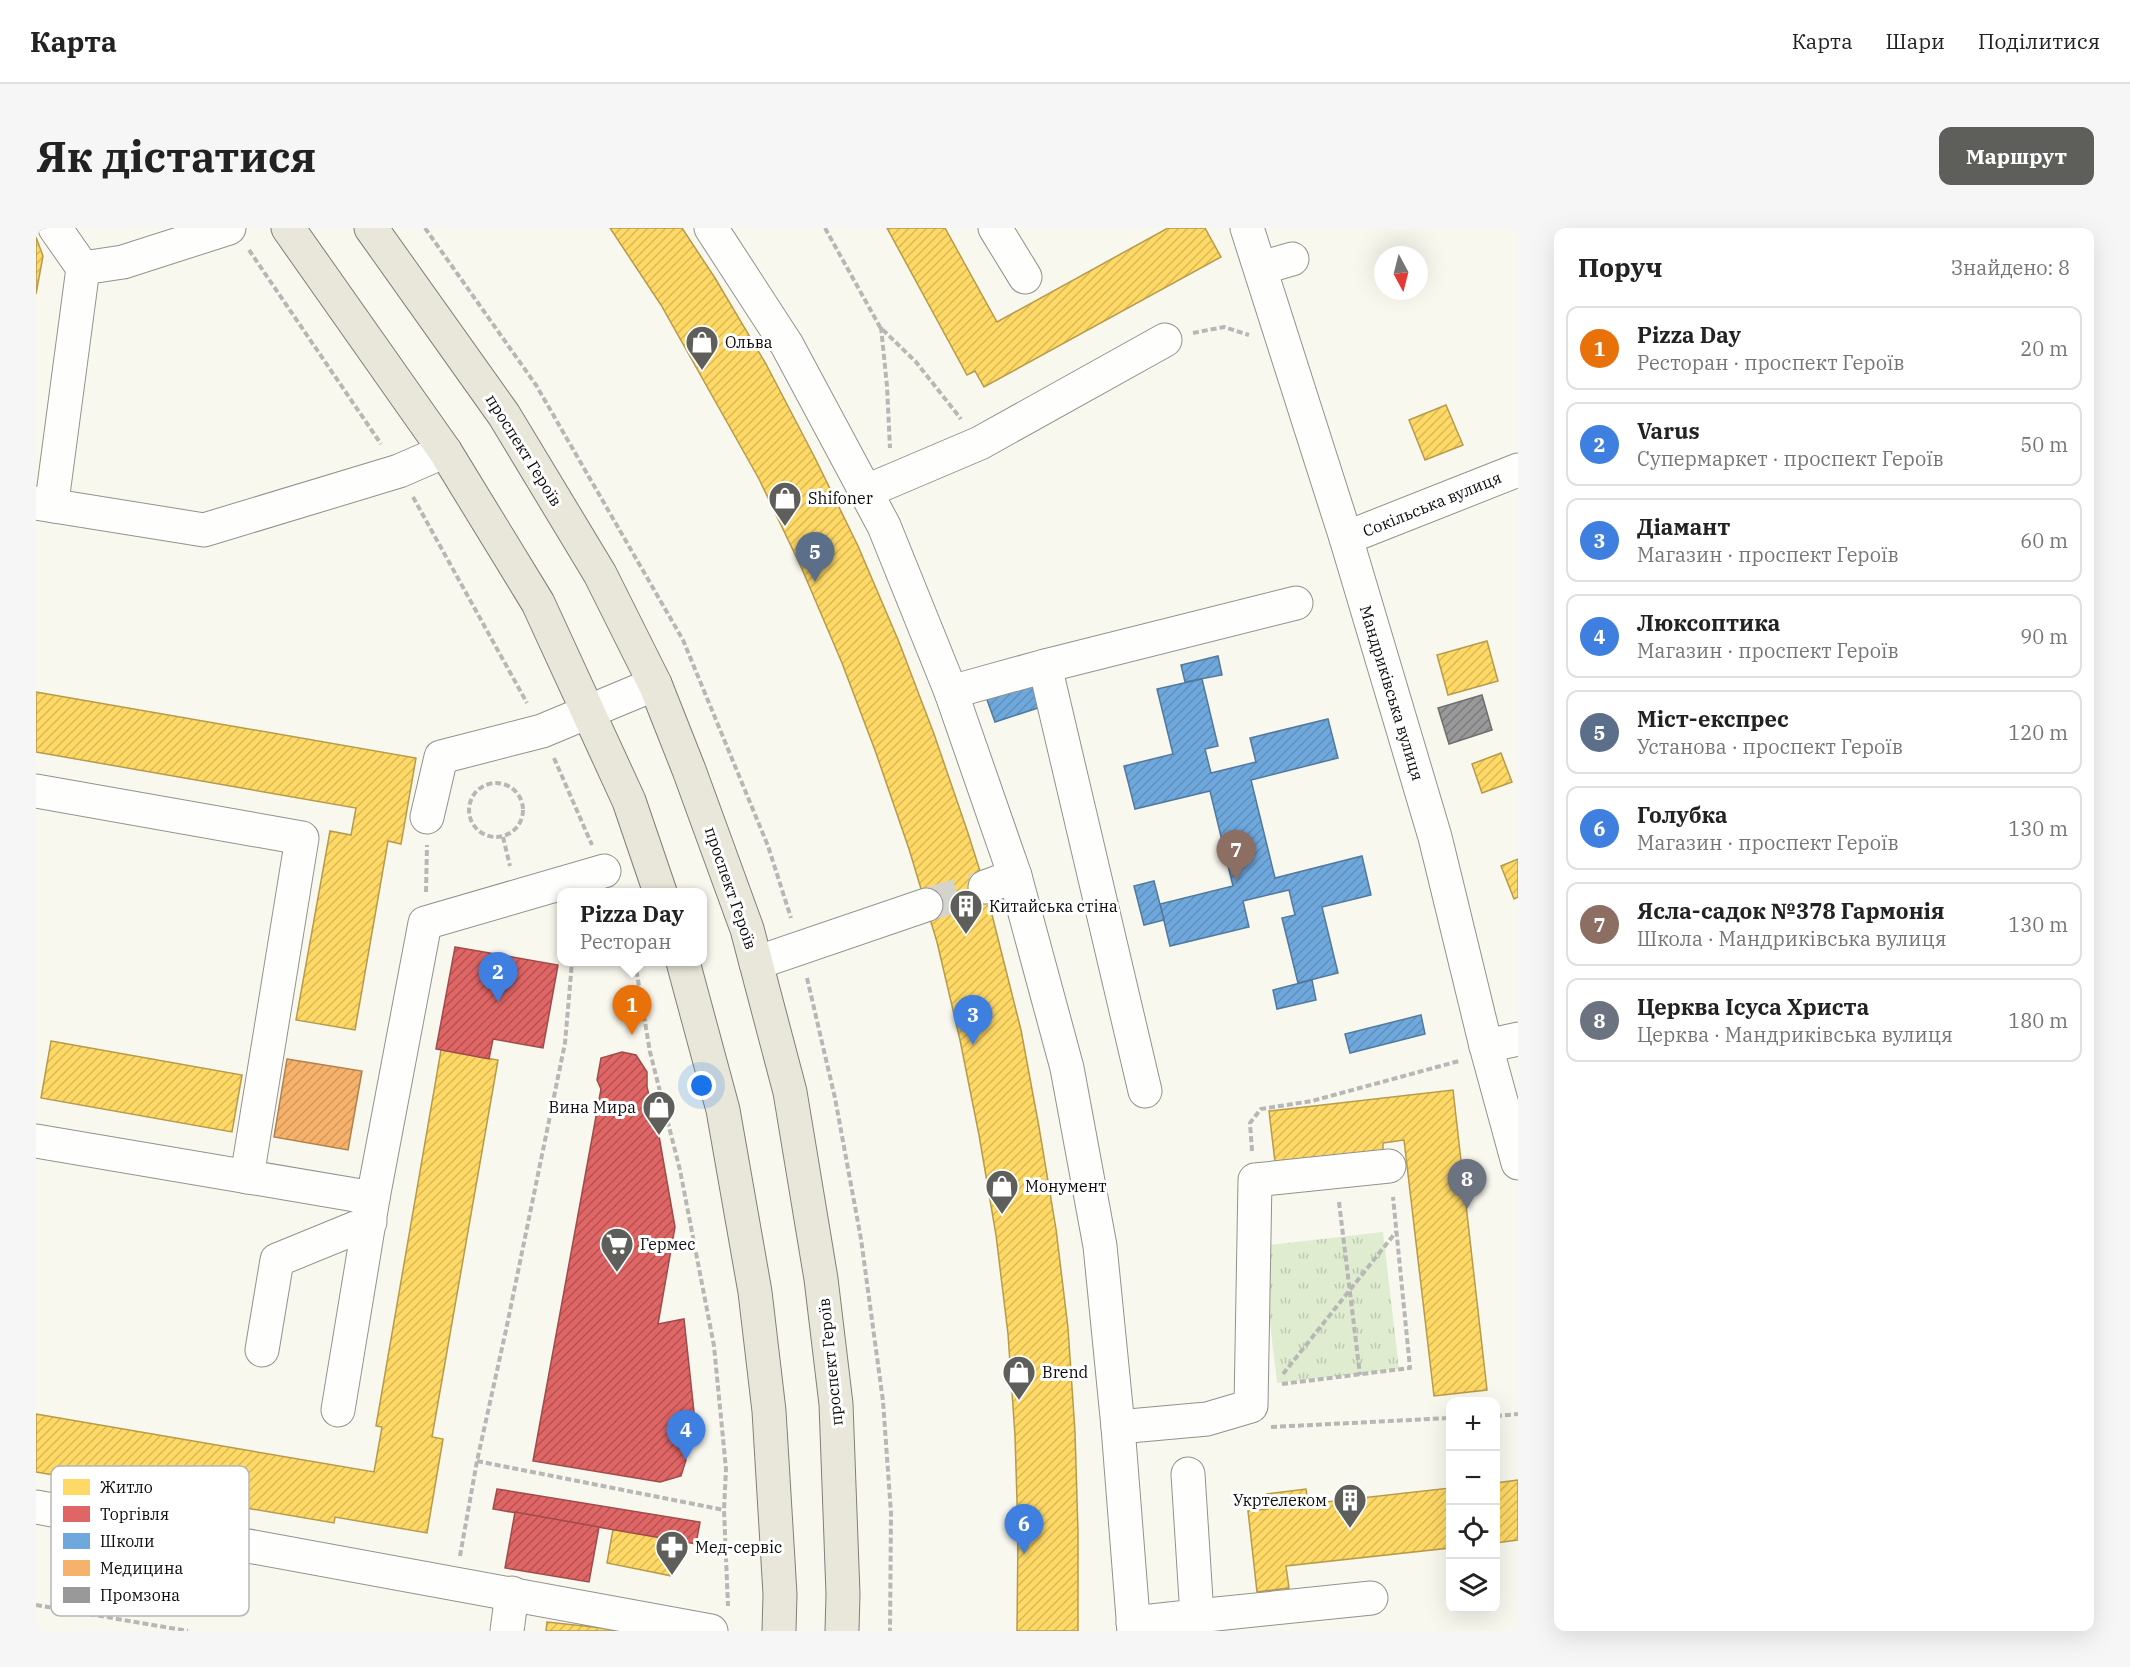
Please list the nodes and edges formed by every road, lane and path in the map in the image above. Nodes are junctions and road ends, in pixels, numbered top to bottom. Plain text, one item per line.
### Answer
1 (55, 228) edge
2 (288, 228) edge
3 (371, 228) edge
4 (711, 228) edge
5 (825, 228) edge
6 (995, 228) edge
7 (1247, 228) edge
8 (238, 238) edge
9 (1292, 259) dead end
10 (83, 268) junction
11 (1261, 268) junction
12 (1025, 277) dead end
13 (880, 327) junction
14 (1165, 340) joint
15 (1285, 345) junction
16 (980, 443) junction
17 (446, 451) junction
18 (1518, 470) edge
19 (399, 471) junction
20 (879, 486) junction
21 (45, 505) edge
22 (1346, 538) junction
23 (1296, 603) dead end
24 (1045, 666) junction
25 (655, 684) junction
26 (951, 692) junction
27 (589, 712) junction
28 (542, 730) junction
29 (36, 791) edge
30 (471, 800) joint
31 (427, 817) joint
32 (604, 871) joint
33 (1015, 876) junction
34 (985, 887) tunnel mouth
35 (659, 888) edge
36 (926, 904) tunnel mouth
37 (425, 923) junction
38 (756, 963) junction
39 (572, 966) edge
40 (635, 966) edge
41 (684, 966) edge
42 (1518, 1039) edge
43 (1488, 1050) junction
44 (1145, 1091) dead end
45 (36, 1141) edge
46 (1518, 1163) edge
47 (1389, 1166) joint
48 (1335, 1172) junction
49 (247, 1177) junction
50 (1255, 1180) junction
51 (372, 1210) junction
52 (1396, 1231) junction
53 (1350, 1290) junction
54 (262, 1350) dead end
55 (1360, 1375) junction
56 (338, 1410) dead end
57 (1518, 1414) edge
58 (1500, 1416) edge
59 (1446, 1418) edge
60 (1118, 1427) junction
61 (1261, 1428) dead end
62 (477, 1461) junction
63 (1188, 1474) dead end
64 (36, 1508) edge
65 (724, 1510) junction
66 (51, 1511) edge
67 (249, 1546) edge
68 (455, 1583) junction
69 (512, 1593) junction
70 (1371, 1598) dead end
71 (36, 1605) edge
72 (51, 1608) edge
73 (100, 1616) edge
74 (1197, 1616) junction
75 (719, 1622) edge
76 (891, 1623) dead end
77 (1134, 1627) edge
78 (188, 1631) edge
79 (507, 1631) edge
80 (779, 1631) edge
81 (842, 1631) edge
82 (891, 1631) edge

1 - 10 street
2 - 17 main road
3 - 25 main road, проспект Героїв
4 - 20 street
5 - 13 path
6 - 12 street
7 - 11 street, Мандриківська вулиця
8 - 10 street
8 - 19 path
9 - 11 street
10 - 21 street
11 - 15 street, Мандриківська вулиця
13 - 16 path
13 - 20 path
14 - 15 path
14 - 16 street
15 - 22 street, Мандриківська вулиця
16 - 20 street
17 - 19 street
17 - 27 main road
18 - 22 street, Сокільська вулиця
19 - 21 street
19 - 28 path
20 - 26 street
22 - 43 street, Мандриківська вулиця
23 - 24 street
24 - 26 street
24 - 44 street
25 - 27 street
25 - 38 main road, проспект Героїв
26 - 33 street
27 - 28 street
27 - 35 main road
28 - 31 street
28 - 32 path
29 - 49 street
30 - 30 path
31 - 37 path
32 - 37 street
33 - 34 street
33 - 60 street
36 - 38 street
37 - 51 street
38 - 81 main road, проспект Героїв
39 - 62 path
40 - 65 path
41 - 80 main road
42 - 43 street
43 - 46 street, Мандриківська вулиця
43 - 50 path
45 - 49 street
47 - 48 street
47 - 52 path
48 - 50 street
48 - 53 path
49 - 51 street
50 - 60 street
51 - 54 street
51 - 56 street
52 - 53 path
52 - 55 path
53 - 55 path
53 - 55 path
57 - 58 path
59 - 61 path
60 - 77 street
62 - 65 path
62 - 68 path
63 - 74 street
64 - 66 street
65 - 75 path
67 - 68 street
68 - 69 street
69 - 75 street
69 - 79 street
70 - 74 street
71 - 72 path
73 - 78 path
74 - 77 street
76 - 82 path

